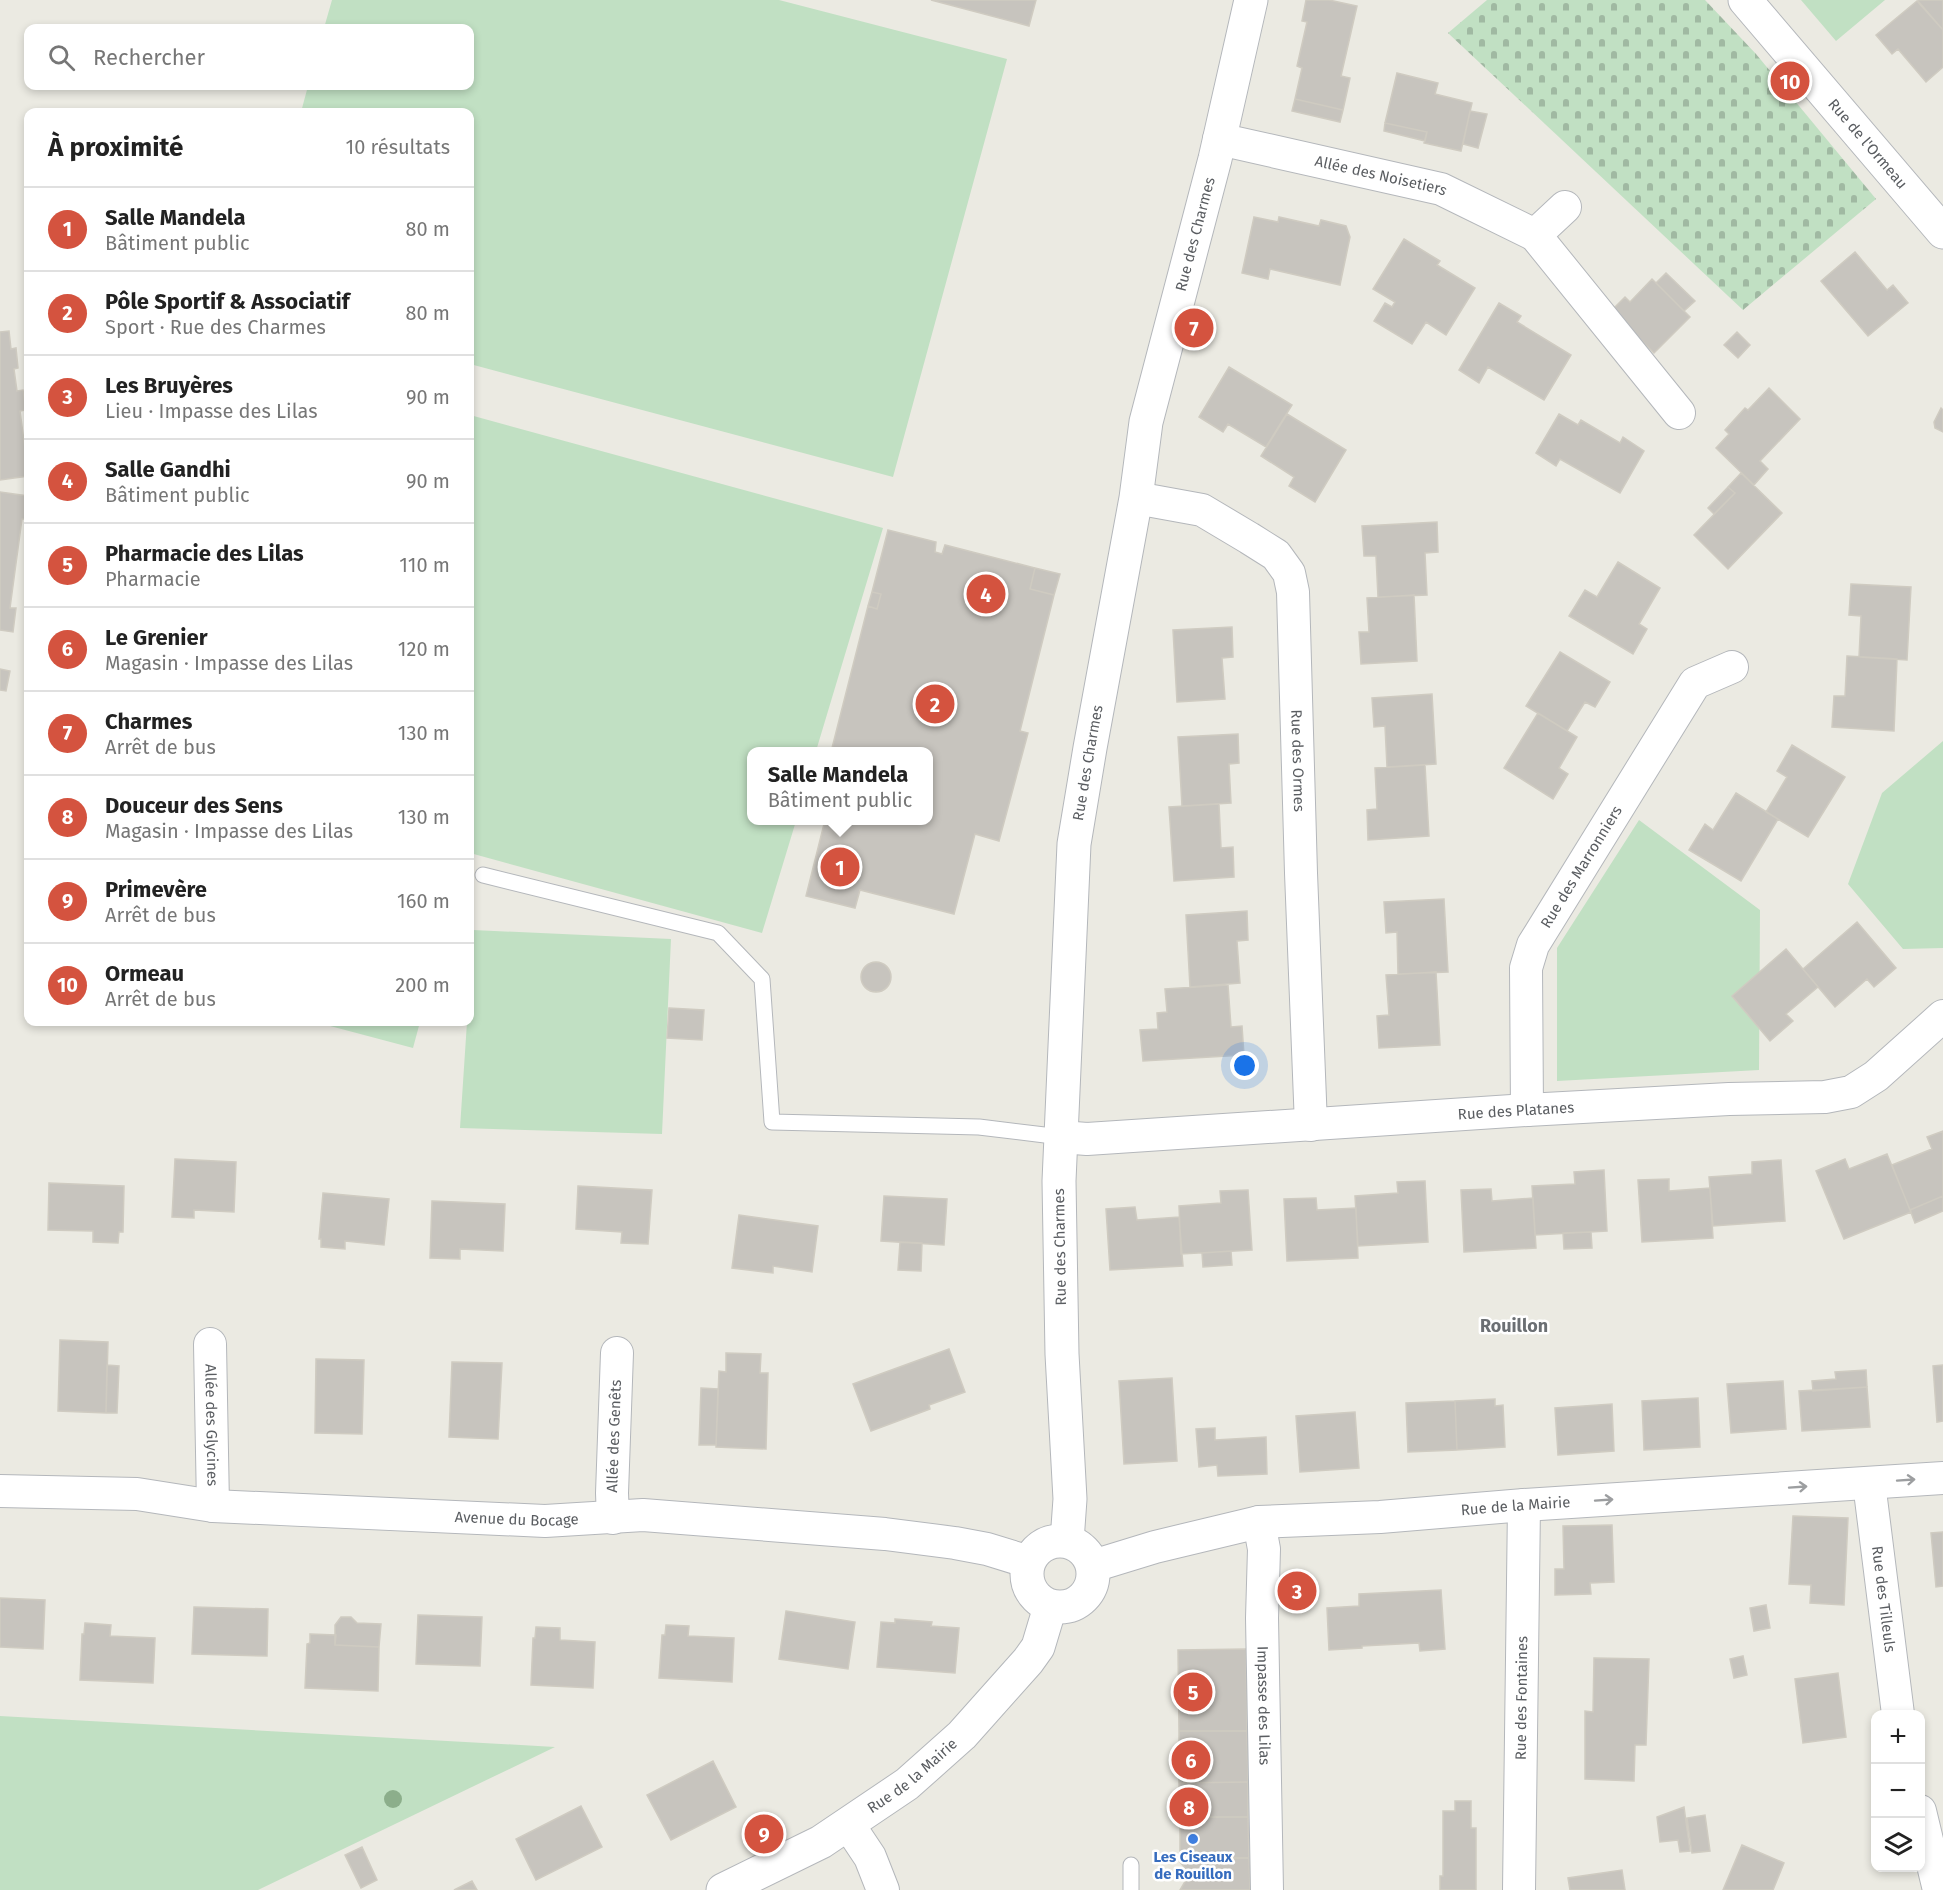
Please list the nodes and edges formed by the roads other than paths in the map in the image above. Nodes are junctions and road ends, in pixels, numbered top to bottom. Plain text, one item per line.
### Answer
1 (1251, 0) edge
2 (1745, 0) edge
3 (1219, 139) junction
4 (1565, 207) dead end
5 (1943, 232) edge
6 (1535, 235) junction
7 (1679, 413) dead end
8 (1136, 498) junction
9 (1732, 668) dead end
10 (483, 875) dead end
11 (1943, 1016) edge
12 (1527, 1110) junction
13 (1311, 1125) junction
14 (1061, 1137) junction
15 (210, 1344) dead end
16 (616, 1353) dead end
17 (1943, 1478) edge
18 (1869, 1483) junction
19 (0, 1491) edge
20 (1524, 1505) junction
21 (213, 1506) junction
22 (613, 1518) junction
23 (1259, 1522) junction
24 (1067, 1541) junction
25 (1029, 1562) junction
26 (1093, 1566) junction
27 (1050, 1607) junction
28 (1897, 1710) edge
29 (1922, 1818) edge
30 (848, 1824) junction
31 (1131, 1865) dead end
32 (723, 1890) edge
33 (883, 1890) edge
34 (1131, 1890) edge
35 (1267, 1890) edge
36 (1519, 1890) edge
37 (1939, 1890) edge

1 - 3 street, Rue des Charmes
2 - 5 street, Rue de l'Ormeau
3 - 6 street, Allée des Noisetiers
3 - 8 street, Rue des Charmes
4 - 6 street
6 - 7 street, Allée des Noisetiers
8 - 13 street, Rue des Ormes
8 - 14 street, Rue des Charmes
9 - 12 street, Rue des Marronniers
10 - 14 lane
11 - 12 street, Rue des Platanes
12 - 13 street, Rue des Platanes
13 - 14 street, Rue des Platanes
14 - 24 street, Rue des Charmes
15 - 21 street, Allée des Glycines
16 - 22 street, Allée des Genêts
18 -> 17 street, Rue de la Mairie
20 -> 18 street, Rue de la Mairie
18 - 28 street, Rue des Tilleuls
19 - 21 street, Avenue du Bocage
20 - 23 street, Rue de la Mairie
20 - 36 street, Rue des Fontaines
21 - 22 street, Avenue du Bocage
22 - 25 street, Avenue du Bocage
23 - 26 street, Rue de la Mairie
23 - 35 street, Impasse des Lilas
24 - 25 street
24 - 26 street
25 - 27 street
26 - 27 street
27 - 30 street, Rue de la Mairie
29 - 37 street
30 - 32 street, Rue de la Mairie
30 - 33 street
31 - 34 lane

